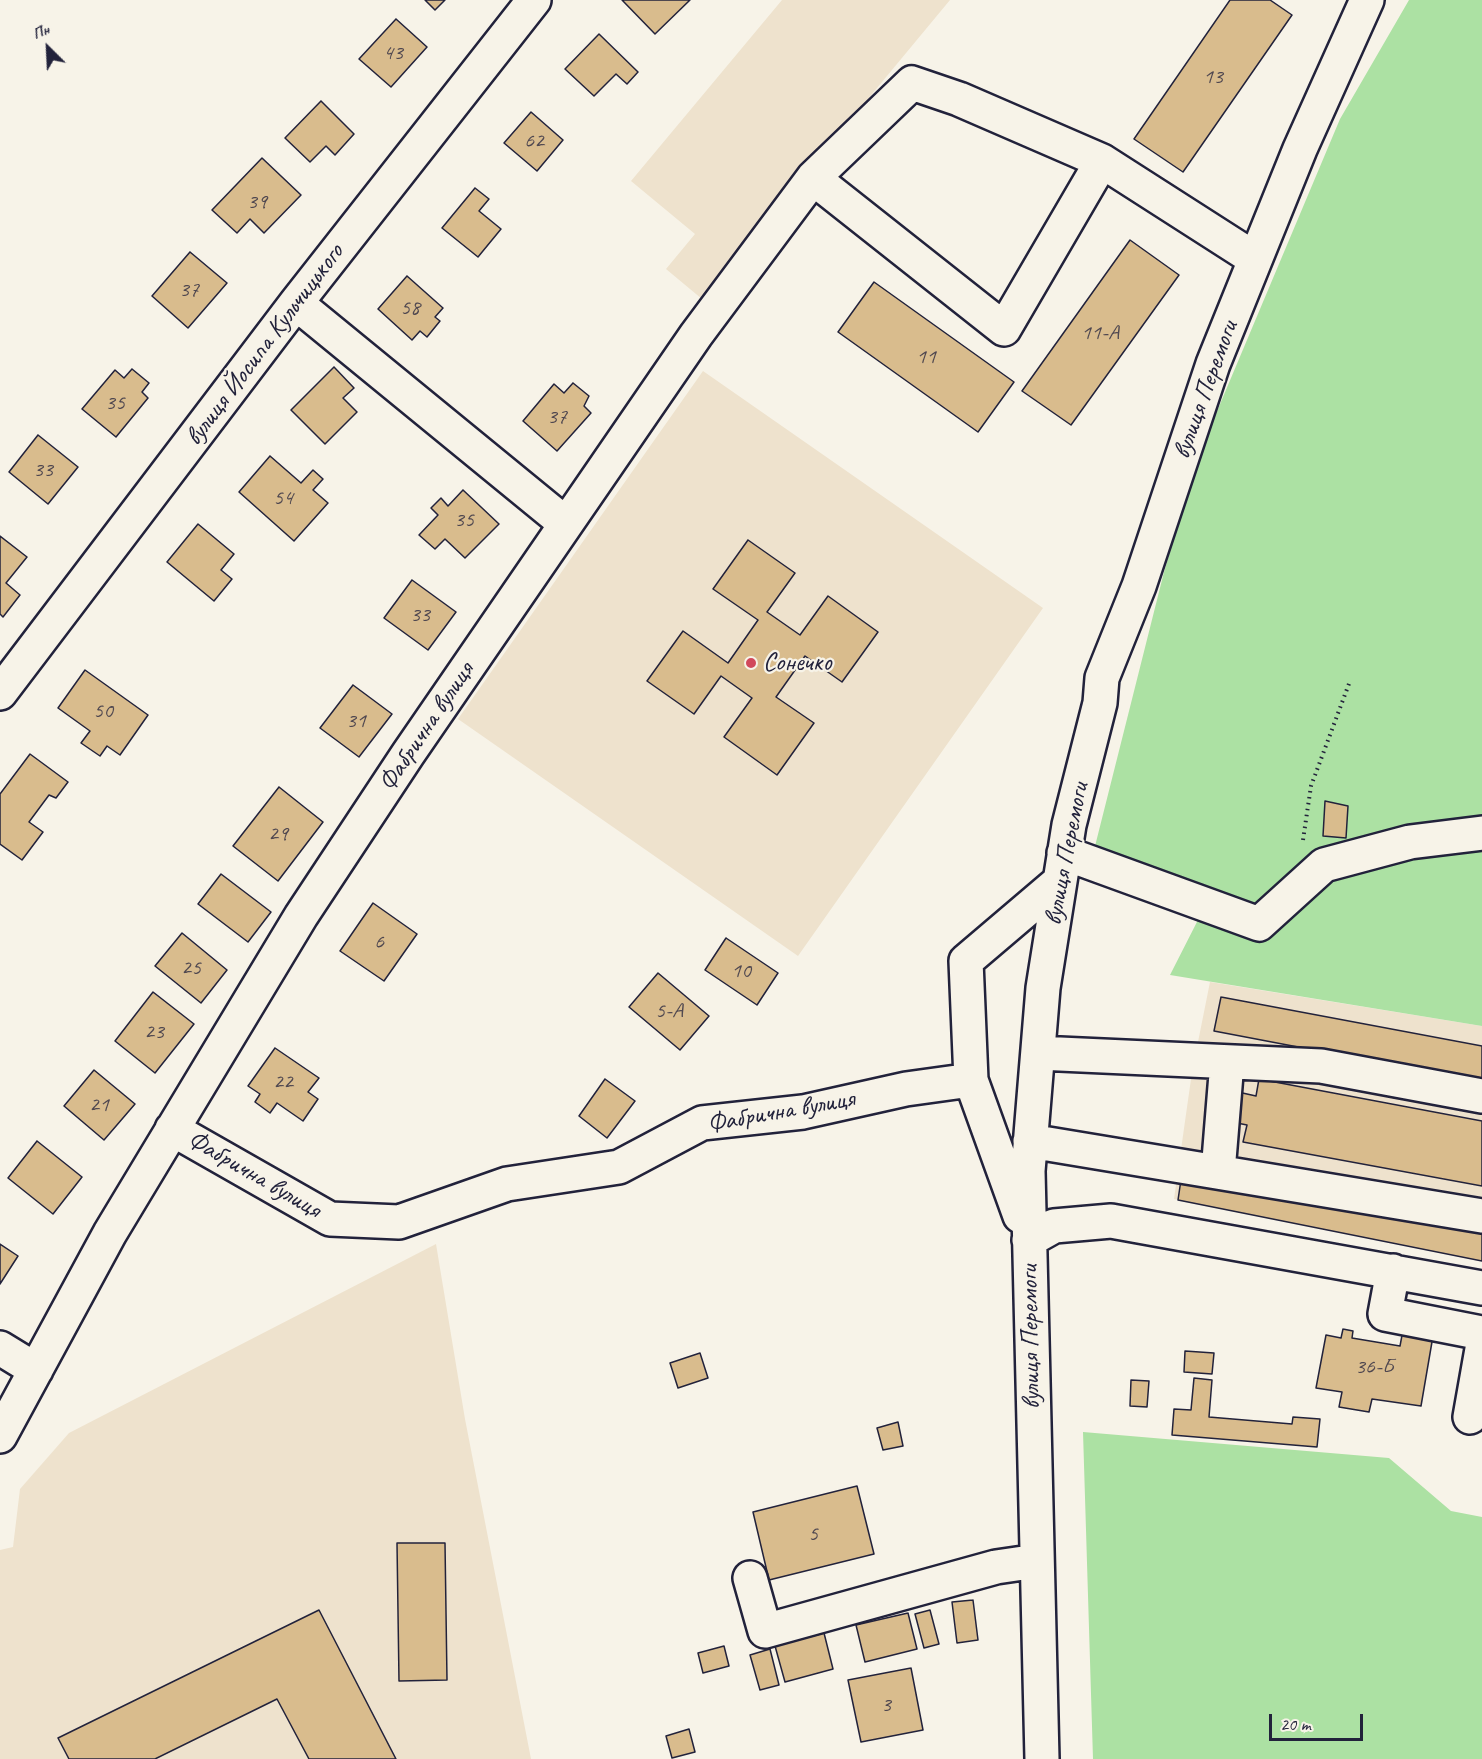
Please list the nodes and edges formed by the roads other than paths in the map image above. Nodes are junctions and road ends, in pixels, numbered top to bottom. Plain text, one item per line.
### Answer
1 (534, 0) edge
2 (1367, 0) edge
3 (1102, 161) junction
4 (813, 178) junction
5 (1255, 259) junction
6 (296, 303) junction
7 (566, 524) junction
8 (0, 693) edge
9 (1482, 833) edge
10 (1062, 867) junction
11 (1038, 1053) junction
12 (1227, 1062) junction
13 (970, 1080) junction
14 (1482, 1096) edge
15 (172, 1129) junction
16 (1030, 1141) junction
17 (1218, 1172) junction
18 (1482, 1216) edge
19 (1029, 1240) junction
20 (1394, 1271) junction
21 (1482, 1288) edge
22 (1482, 1333) edge
23 (0, 1348) edge
24 (1482, 1349) edge
25 (36, 1370) junction
26 (1470, 1417) dead end
27 (0, 1436) edge
28 (1037, 1561) junction
29 (750, 1578) dead end
30 (1042, 1759) edge

1 - 6 street, вулиця Йосипа Кульчицького
2 - 5 street, вулиця Перемоги
3 - 4 street, Фабрична вулиця
3 - 4 street
3 - 5 street
4 - 7 street, Фабрична вулиця
5 - 10 street, вулиця Перемоги
6 - 7 street
6 - 8 street, вулиця Йосипа Кульчицького
7 - 15 street, Фабрична вулиця
9 - 10 street
10 - 11 street, вулиця Перемоги
10 - 13 street
11 - 12 street
11 - 16 street, вулиця Перемоги
12 - 14 street
12 - 17 street
13 - 15 street, Фабрична вулиця
13 - 19 street
15 - 25 street, Фабрична вулиця
16 - 17 street
16 - 19 street, вулиця Перемоги
17 - 18 street
19 - 20 street
19 - 28 street, вулиця Перемоги
20 - 21 street
20 - 22 street
23 - 25 street
24 - 26 street
25 - 27 street, Фабрична вулиця
28 - 29 street
28 - 30 street, вулиця Перемоги

